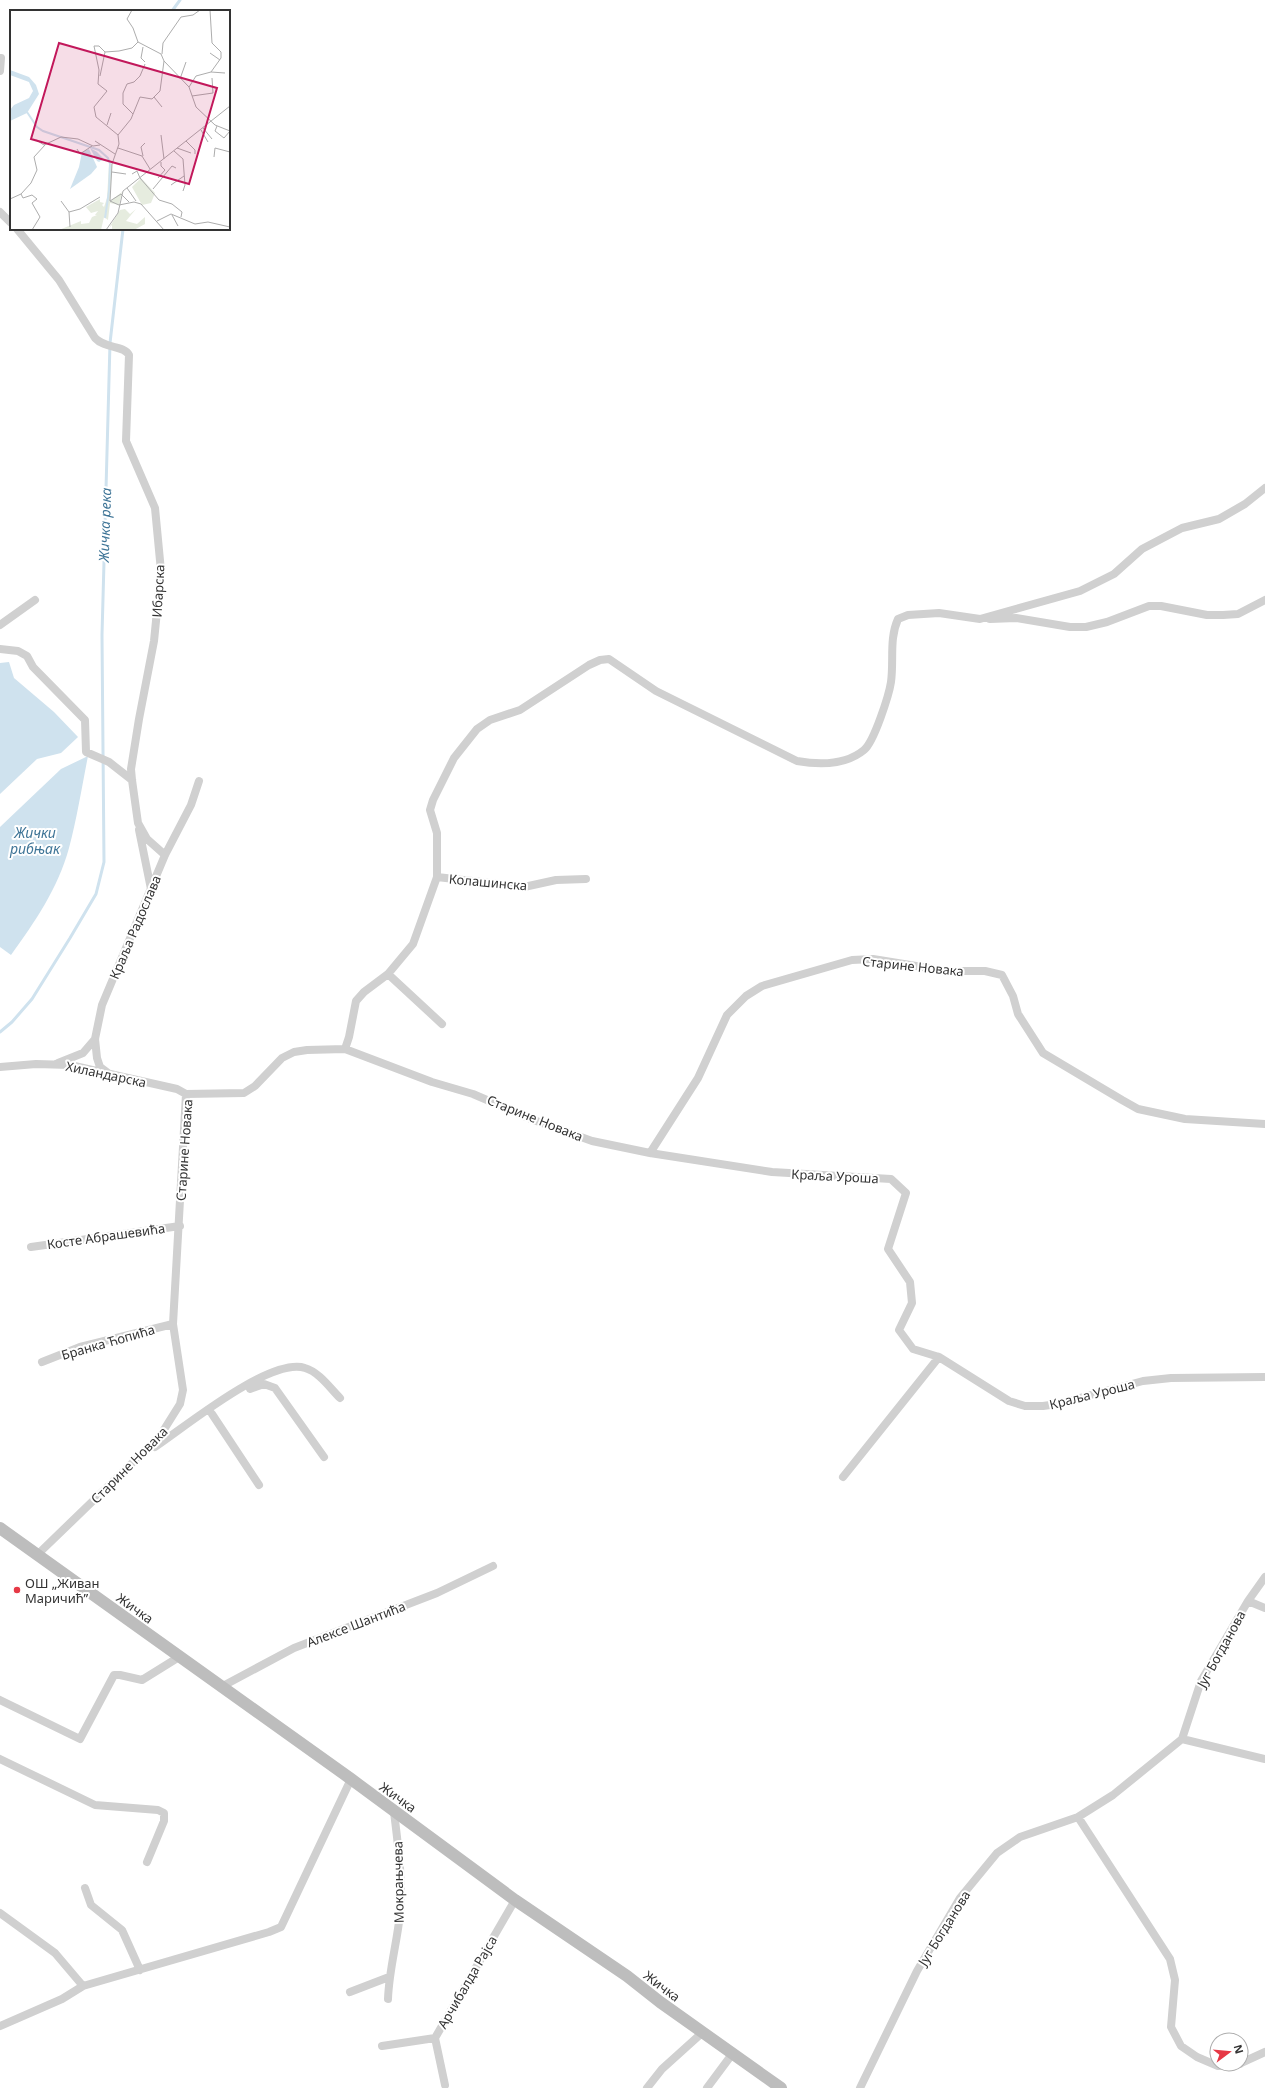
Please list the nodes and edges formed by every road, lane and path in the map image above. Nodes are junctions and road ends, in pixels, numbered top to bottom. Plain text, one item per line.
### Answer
1 (1, 58) dead end
2 (0, 71) edge
3 (0, 212) edge
4 (10, 222) edge
5 (18, 230) edge
6 (1265, 488) edge
7 (35, 600) dead end
8 (1265, 600) edge
9 (980, 619) junction
10 (0, 625) edge
11 (0, 649) edge
12 (132, 780) junction
13 (199, 781) dead end
14 (138, 823) junction
15 (165, 856) junction
16 (436, 877) junction
17 (586, 879) dead end
18 (150, 889) junction
19 (388, 974) junction
20 (442, 1024) dead end
21 (95, 1040) junction
22 (345, 1049) junction
23 (54, 1064) junction
24 (0, 1067) edge
25 (110, 1075) junction
26 (186, 1094) junction
27 (1265, 1124) edge
28 (650, 1153) junction
29 (180, 1226) junction
30 (31, 1247) dead end
31 (173, 1324) junction
32 (939, 1357) junction
33 (42, 1362) dead end
34 (1265, 1377) edge
35 (340, 1398) dead end
36 (212, 1414) junction
37 (182, 1428) junction
38 (142, 1455) junction
39 (324, 1457) dead end
40 (844, 1477) dead end
41 (259, 1485) dead end
42 (0, 1528) edge
43 (37, 1555) junction
44 (493, 1566) dead end
45 (1265, 1578) edge
46 (1248, 1601) junction
47 (1265, 1608) edge
48 (179, 1657) junction
49 (221, 1687) junction
50 (0, 1700) edge
51 (1182, 1739) junction
52 (0, 1759) edge
53 (1265, 1759) edge
54 (351, 1779) junction
55 (394, 1812) junction
56 (1078, 1817) junction
57 (147, 1862) dead end
58 (85, 1888) dead end
59 (515, 1900) junction
60 (0, 1913) edge
61 (140, 1970) junction
62 (389, 1977) junction
63 (83, 1986) junction
64 (350, 1992) dead end
65 (388, 1999) dead end
66 (0, 2026) edge
67 (703, 2032) junction
68 (435, 2038) junction
69 (382, 2046) dead end
70 (1265, 2052) edge
71 (733, 2053) junction
72 (1249, 2060) edge
73 (1209, 2062) edge
74 (445, 2085) dead end
75 (647, 2088) edge
76 (707, 2088) edge
77 (781, 2088) edge
78 (860, 2088) edge

1 - 2 street
3 - 4 street
5 - 12 street, Ибарска
6 - 9 street
7 - 10 street
8 - 9 street
9 - 16 street
11 - 12 street
12 - 14 street, Ибарска
13 - 15 street, Краља Радослава
14 - 15 street, Ибарска
14 - 18 street, Ибарска
15 - 18 street, Краља Радослава
16 - 17 street, Колашинска
16 - 19 street
18 - 21 street, Краља Радослава
19 - 20 street
19 - 22 street
21 - 23 street
21 - 25 street, Краља Радослава
22 - 26 street, Старине Новака
22 - 28 street, Старине Новака
23 - 24 street, Хиландарска
23 - 25 street, Хиландарска
25 - 26 street, Хиландарска
26 - 29 street, Старине Новака
27 - 28 street, Старине Новака
28 - 32 street, Краља Уроша
29 - 30 street, Косте Абрашевића
29 - 31 street, Старине Новака
31 - 33 street, Бранка Ћопића
31 - 38 street, Старине Новака
32 - 34 street, Краља Уроша
32 - 40 street
35 - 37 street
36 - 37 street
36 - 39 street
36 - 41 street
37 - 38 street
38 - 43 street, Старине Новака
42 - 43 main road, Жичка
43 - 48 main road, Жичка
44 - 49 street, Алексе Шантића
45 - 46 street, Југ Богданова
46 - 47 street
46 - 51 street, Југ Богданова
48 - 49 main road, Жичка
48 - 50 street
49 - 54 main road, Жичка
51 - 53 street
51 - 56 street, Југ Богданова
52 - 57 street
54 - 55 main road, Жичка
54 - 61 street
55 - 59 main road, Жичка
55 - 62 street, Мокрањчева
56 - 73 street
56 - 78 street, Југ Богданова
58 - 61 street
59 - 67 main road, Жичка
59 - 68 street, Арчибалда Рајса
60 - 63 street
61 - 63 street
62 - 64 street
62 - 65 street, Мокрањчева
63 - 66 street
67 - 71 main road, Жичка
67 - 75 street
68 - 69 street, Арчибалда Рајса
68 - 74 street
70 - 72 street
71 - 76 street
71 - 77 main road, Жичка

